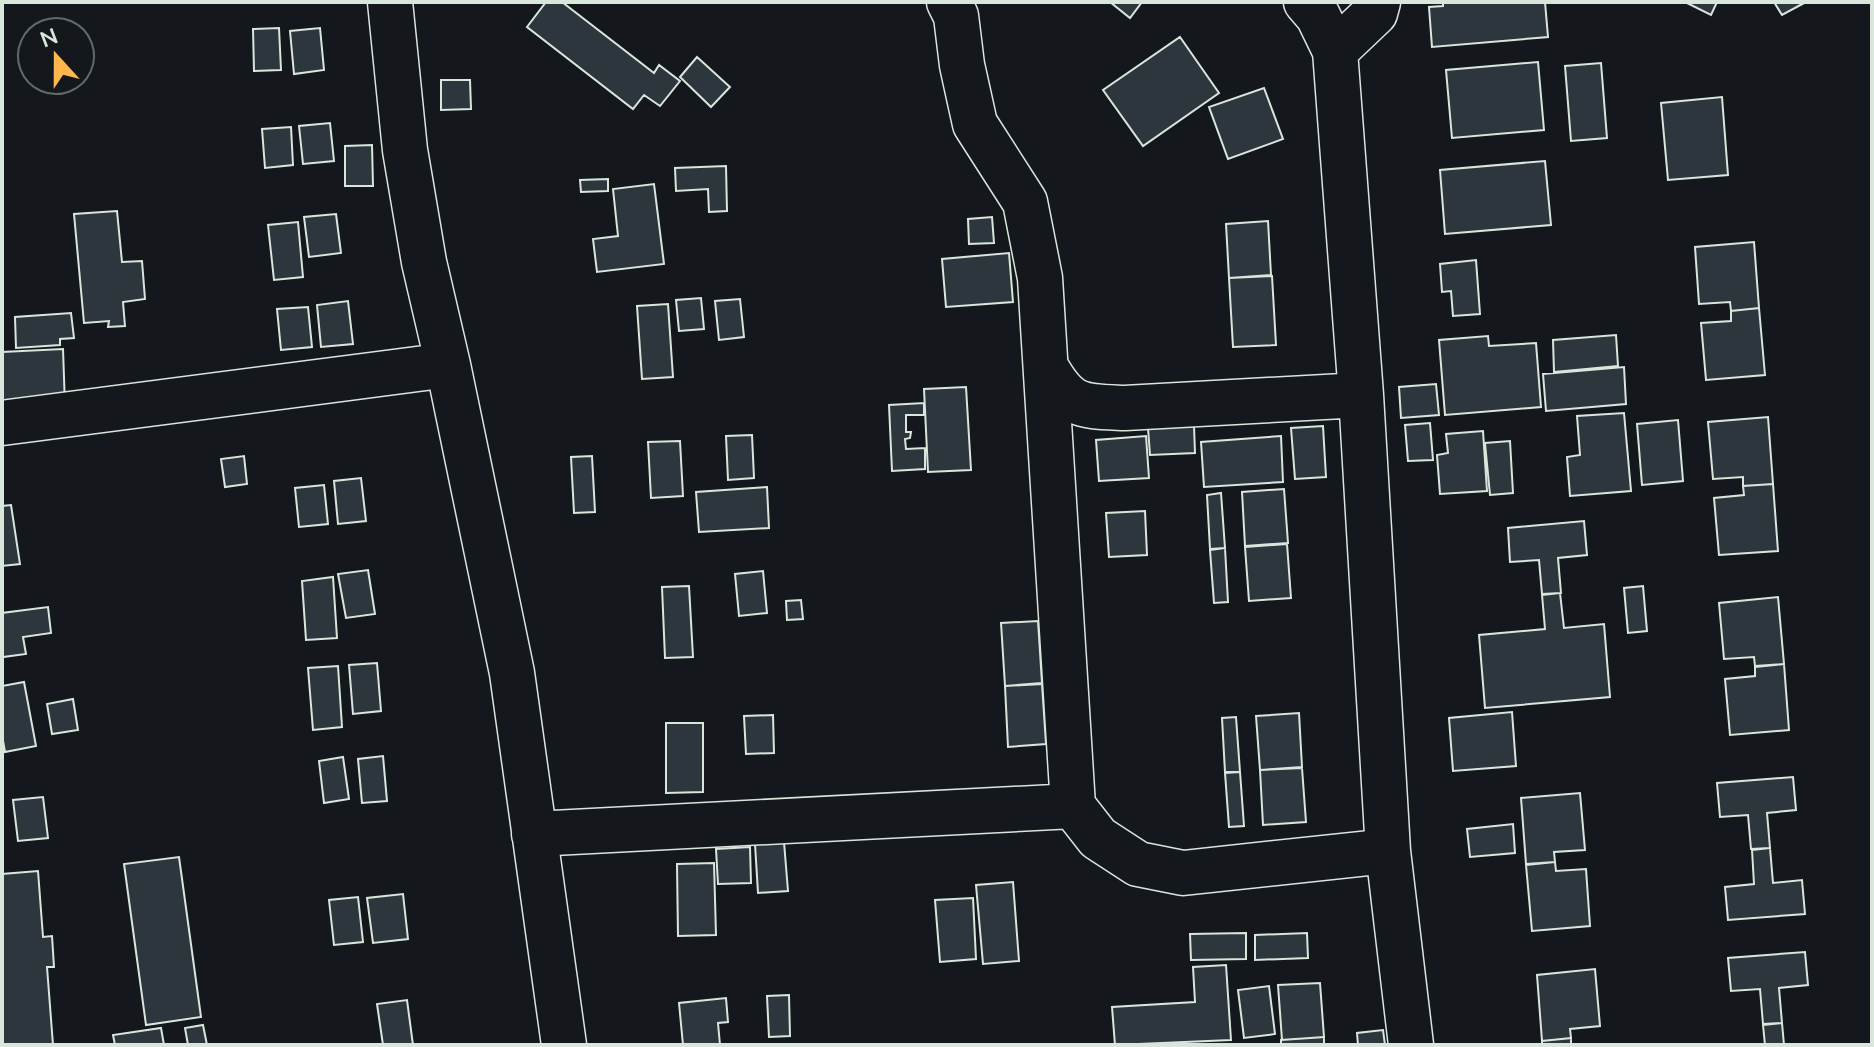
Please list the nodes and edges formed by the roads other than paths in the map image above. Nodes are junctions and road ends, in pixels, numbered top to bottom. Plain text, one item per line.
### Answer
1 (390, 2) edge
2 (949, 2) edge
3 (1306, 2) edge
4 (1378, 2) edge
5 (1335, 51) junction
6 (448, 365) junction
7 (1046, 367) junction
8 (1361, 395) junction
9 (2, 423) edge
10 (1073, 806) junction
11 (534, 834) junction
12 (1388, 851) junction
13 (564, 1045) edge
14 (1411, 1045) edge

1 - 6 street
2 - 7 street
3 - 5 street
4 - 5 street
5 - 8 street
6 - 9 street
6 - 11 street
7 - 8 street
7 - 10 street
8 - 12 street
10 - 11 street
10 - 12 street
11 - 13 street
12 - 14 street

